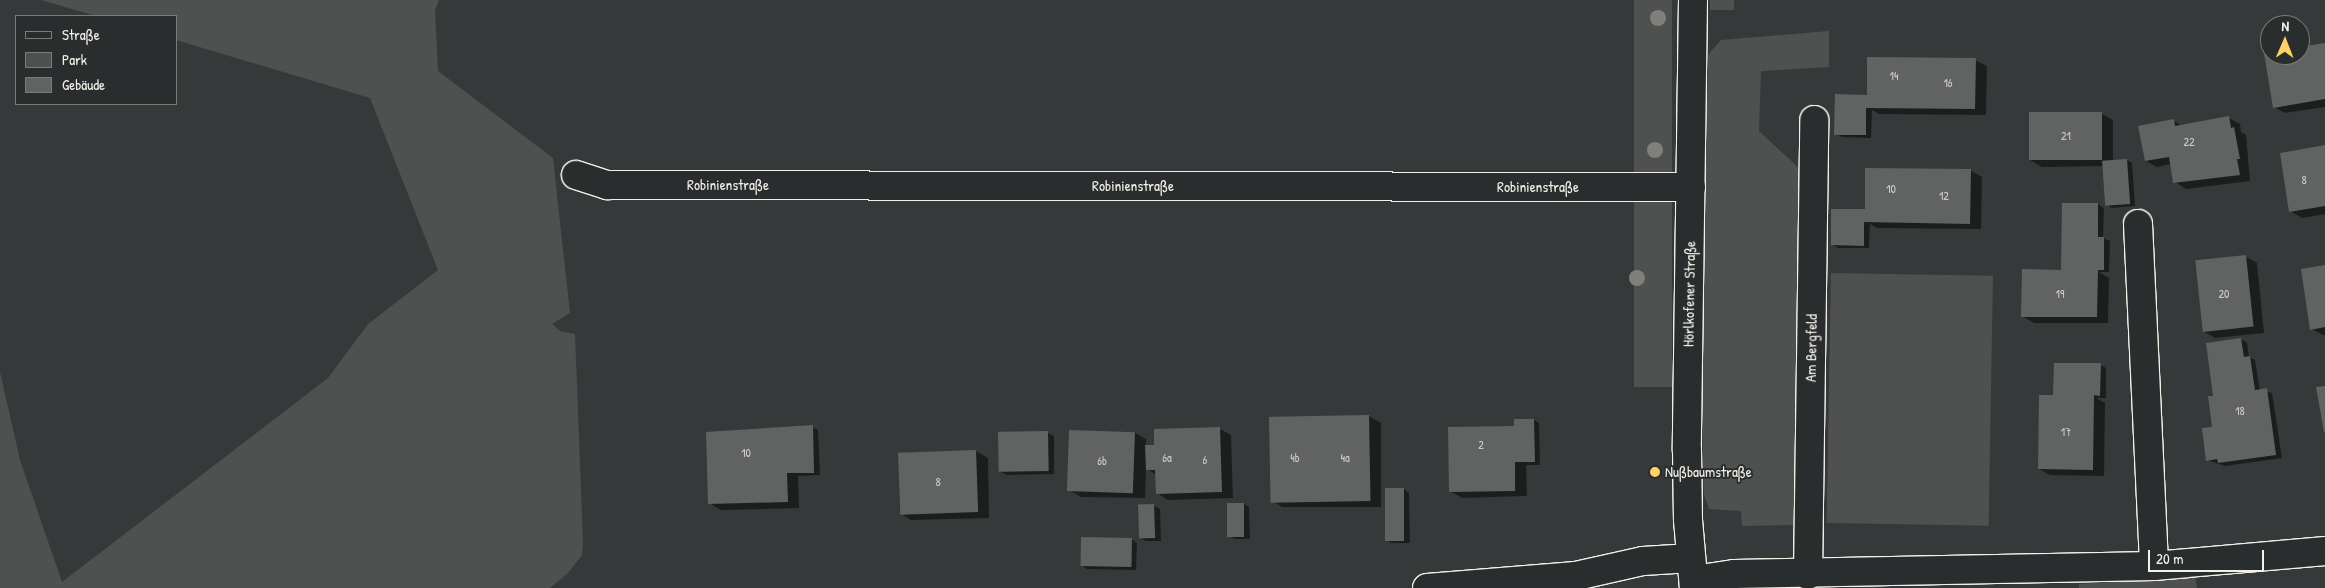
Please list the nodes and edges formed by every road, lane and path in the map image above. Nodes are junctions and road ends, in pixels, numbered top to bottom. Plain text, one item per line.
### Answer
1 (1693, 0) edge
2 (1814, 120) dead end
3 (576, 175) dead end
4 (1690, 187) junction
5 (2138, 224) dead end
6 (2325, 551) edge
7 (2154, 566) junction
8 (1693, 575) edge
9 (1808, 575) junction
10 (1935, 580) edge
11 (1428, 588) edge

1 - 4 street, Hörlkofener Straße
2 - 9 street, Am Bergfeld
3 - 4 street, Robinienstraße
4 - 8 street, Hörlkofener Straße
5 - 7 street
6 - 7 street
7 - 10 street
8 - 9 street
8 - 11 street
9 - 10 street

